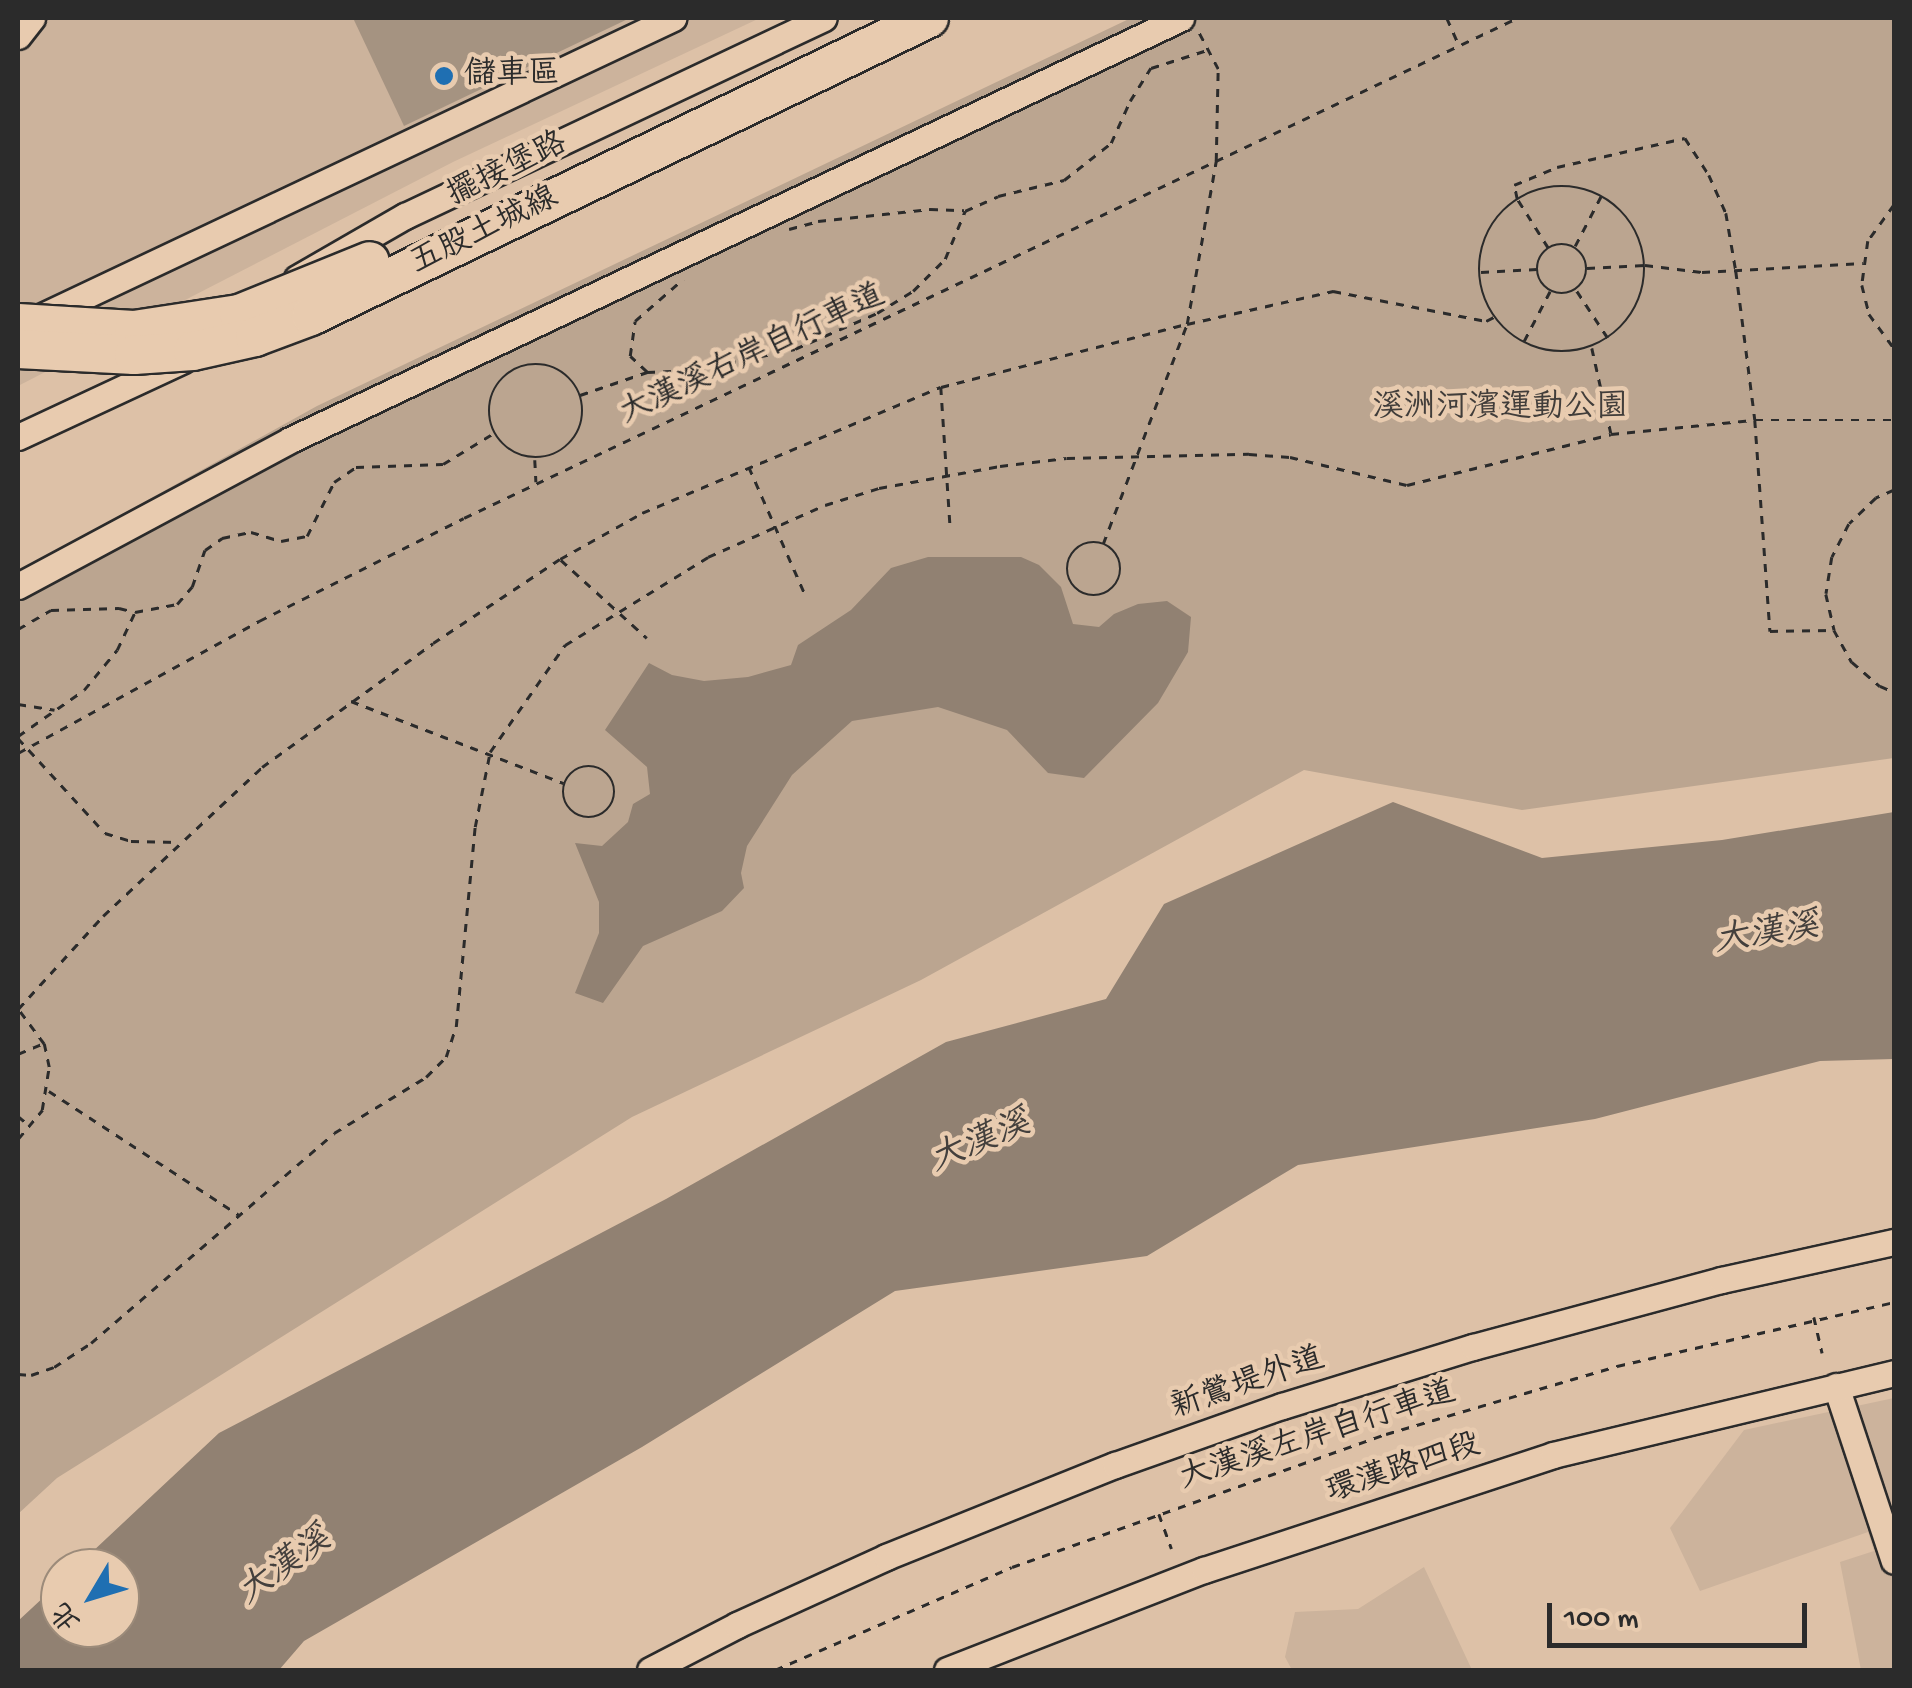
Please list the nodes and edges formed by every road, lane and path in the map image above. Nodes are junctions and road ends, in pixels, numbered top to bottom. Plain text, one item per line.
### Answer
1 (32, 18) edge
2 (673, 18) edge
3 (822, 18) edge
4 (877, 18) edge
5 (901, 18) edge
6 (929, 18) edge
7 (1447, 18) edge
8 (1517, 18) edge
9 (1188, 21) edge
10 (18, 36) edge
11 (1459, 44) junction
12 (1207, 50) junction
13 (1216, 161) junction
14 (1601, 196) junction
15 (1517, 199) junction
16 (1894, 204) edge
17 (965, 210) junction
18 (784, 230) dead end
19 (1548, 248) junction
20 (1574, 248) junction
21 (1863, 263) junction
22 (1645, 265) junction
23 (1587, 268) junction
24 (1537, 269) junction
25 (692, 271) dead end
26 (1736, 271) junction
27 (1479, 272) junction
28 (1576, 290) junction
29 (1550, 291) junction
30 (1494, 317) junction
31 (1188, 324) junction
32 (18, 326) edge
33 (841, 330) junction
34 (844, 338) junction
35 (1608, 338) junction
36 (1524, 342) junction
37 (1592, 347) junction
38 (1894, 348) edge
39 (18, 349) edge
40 (647, 372) junction
41 (142, 378) junction
42 (941, 387) junction
43 (580, 394) junction
44 (1755, 420) junction
45 (1894, 420) edge
46 (494, 433) junction
47 (1611, 434) junction
48 (18, 436) edge
49 (534, 458) junction
50 (1136, 458) junction
51 (748, 466) junction
52 (947, 474) junction
53 (536, 484) junction
54 (1894, 490) edge
55 (950, 524) dead end
56 (775, 526) junction
57 (1103, 544) junction
58 (560, 559) junction
59 (18, 586) edge
60 (805, 594) dead end
61 (617, 611) junction
62 (135, 612) junction
63 (18, 629) edge
64 (1834, 630) junction
65 (647, 638) dead end
66 (1894, 692) edge
67 (352, 701) junction
68 (18, 704) edge
69 (56, 710) junction
70 (18, 737) edge
71 (24, 749) junction
72 (490, 752) junction
73 (18, 753) edge
74 (564, 783) junction
75 (181, 842) junction
76 (44, 1044) junction
77 (18, 1054) edge
78 (48, 1090) junction
79 (18, 1116) edge
80 (31, 1127) junction
81 (18, 1139) edge
82 (240, 1216) junction
83 (1894, 1242) edge
84 (1894, 1302) edge
85 (1814, 1318) junction
86 (1822, 1354) dead end
87 (18, 1374) edge
88 (1894, 1374) edge
89 (1836, 1386) junction
90 (1159, 1514) junction
91 (1172, 1550) dead end
92 (1894, 1561) edge
93 (650, 1670) edge
94 (775, 1670) edge
95 (947, 1670) edge

1 - 10 street
2 - 32 street
3 - 41 street, 擺接堡路
4 - 32 highway, 五股土城線, bridge
5 - 41 street, 擺接堡路
6 - 39 highway, 五股土城線, bridge
7 - 11 path
8 - 11 path, 大漢溪右岸自行車道
9 - 12 path
9 - 59 street
11 - 13 path, 大漢溪右岸自行車道
12 - 13 path
12 - 17 path
13 - 31 path
13 - 34 path, 大漢溪右岸自行車道
14 - 15 path
14 - 20 path
14 - 22 path
15 - 19 path
15 - 26 path
15 - 27 path
16 - 21 path
17 - 18 path
17 - 33 path
19 - 20 path
19 - 24 path
20 - 23 path
21 - 26 path
21 - 38 path
22 - 23 path
22 - 26 path
22 - 35 path
23 - 28 path
24 - 27 path
24 - 29 path
25 - 40 path
26 - 44 path
27 - 30 path
28 - 29 path
28 - 35 path
29 - 36 path
30 - 31 path
30 - 36 path
31 - 42 path
31 - 50 path
33 - 34 path
33 - 40 path
34 - 53 path, 大漢溪右岸自行車道
35 - 37 path
36 - 37 path
37 - 47 path
40 - 43 path
41 - 48 street, 擺接堡路
42 - 51 path
42 - 52 path
43 - 46 path
43 - 49 path
44 - 45 path
44 - 47 path
44 - 64 path
46 - 49 path
46 - 62 path
47 - 50 path
49 - 53 path
50 - 52 path
50 - 57 path
51 - 56 path
51 - 58 path
52 - 55 path
52 - 56 path
53 - 71 path, 大漢溪右岸自行車道
54 - 64 path
56 - 60 path
56 - 61 path
57 - 57 path
58 - 61 path
58 - 67 path
61 - 65 path
61 - 72 path
62 - 63 path
62 - 69 path
64 - 66 path
67 - 72 path
67 - 75 path
68 - 69 path
69 - 70 path
70 - 71 path
71 - 73 path, 大漢溪右岸自行車道
71 - 75 path
72 - 74 path
72 - 82 path
74 - 74 path
75 - 76 path
76 - 77 path
76 - 78 path
78 - 80 path
78 - 82 path
79 - 80 path
80 - 81 path
82 - 87 path
83 - 93 street, 新鶯堤外道
84 - 85 path, 大漢溪左岸自行車道
85 - 86 path
85 - 90 path, 大漢溪左岸自行車道
88 - 89 street, 環漢路四段
89 - 92 street
89 - 95 street, 環漢路四段
90 - 91 path
90 - 94 path, 大漢溪左岸自行車道

